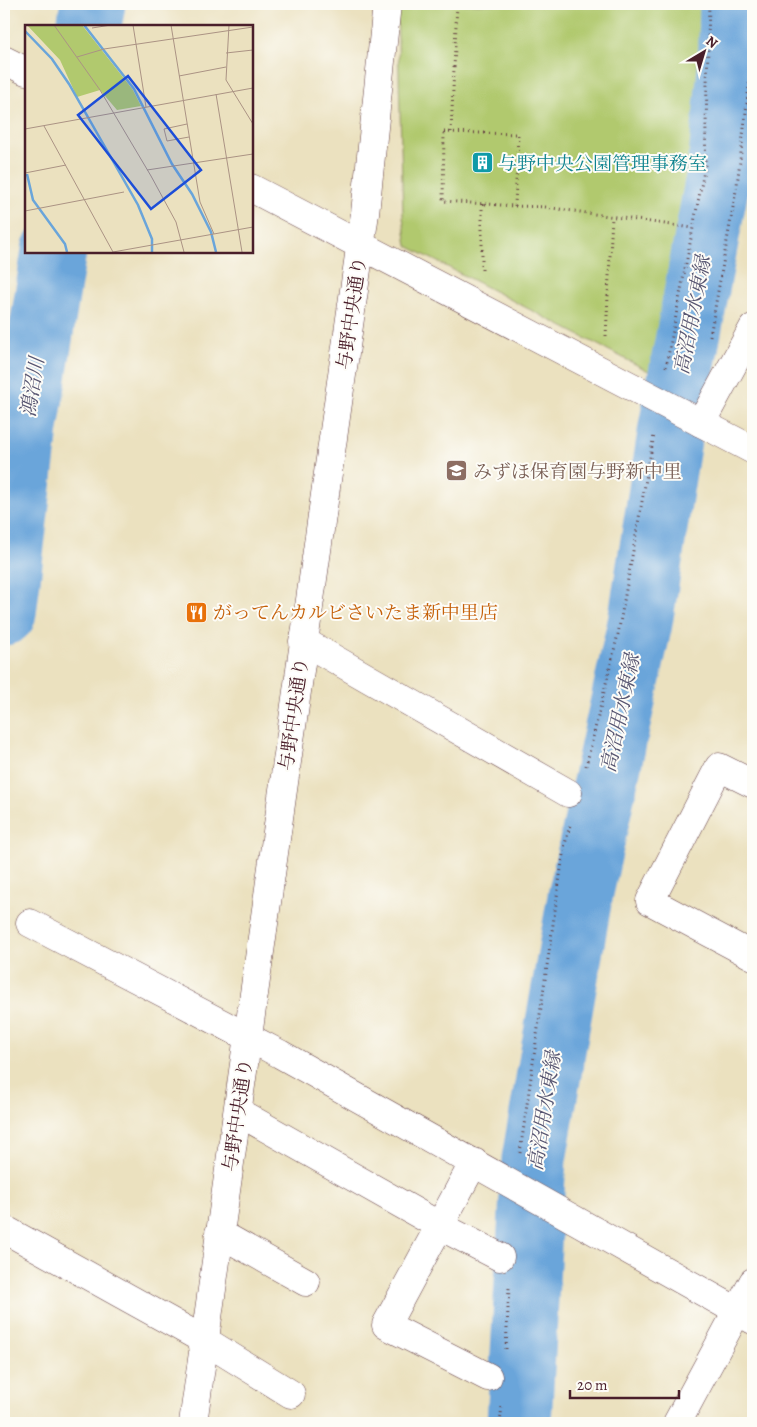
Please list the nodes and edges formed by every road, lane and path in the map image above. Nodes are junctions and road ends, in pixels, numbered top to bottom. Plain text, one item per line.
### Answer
1 (387, 4) edge
2 (457, 4) edge
3 (709, 4) edge
4 (753, 54) edge
5 (4, 60) edge
6 (25, 71) edge
7 (451, 132) junction
8 (252, 189) edge
9 (482, 204) junction
10 (515, 206) junction
11 (612, 217) junction
12 (693, 228) junction
13 (361, 246) junction
14 (482, 308) junction
15 (753, 328) edge
16 (709, 340) dead end
17 (608, 374) junction
18 (680, 412) junction
19 (753, 450) edge
20 (303, 641) junction
21 (585, 769) dead end
22 (753, 784) edge
23 (568, 792) dead end
24 (571, 823) dead end
25 (30, 923) dead end
26 (753, 956) edge
27 (248, 1037) junction
28 (238, 1112) junction
29 (474, 1162) junction
30 (516, 1186) junction
31 (440, 1226) junction
32 (4, 1229) edge
33 (219, 1233) junction
34 (505, 1269) joint
35 (306, 1282) dead end
36 (753, 1282) edge
37 (745, 1316) edge
38 (204, 1340) junction
39 (488, 1377) joint
40 (291, 1394) dead end
41 (193, 1423) edge
42 (677, 1423) edge

1 - 13 street, 与野中央通り
2 - 7 path
3 - 12 path
4 - 16 path
5 - 6 street
7 - 9 path
7 - 10 path
8 - 13 street
9 - 10 path
9 - 14 path
10 - 11 path
11 - 12 path
11 - 17 path
12 - 18 path
13 - 14 street
13 - 20 street, 与野中央通り
14 - 17 street
15 - 18 street
17 - 18 street
18 - 19 street
18 - 21 path
20 - 23 street
20 - 27 street, 与野中央通り
22 - 26 street
24 - 30 path
25 - 27 street
27 - 28 street, 与野中央通り
27 - 29 street
28 - 31 street
28 - 33 street, 与野中央通り
29 - 30 street
29 - 31 street
30 - 37 street
31 - 34 street
31 - 39 street
32 - 38 street
33 - 35 street
33 - 38 street, 与野中央通り
34 - 39 path
36 - 37 street
37 - 42 street
38 - 40 street
38 - 41 street, 与野中央通り

